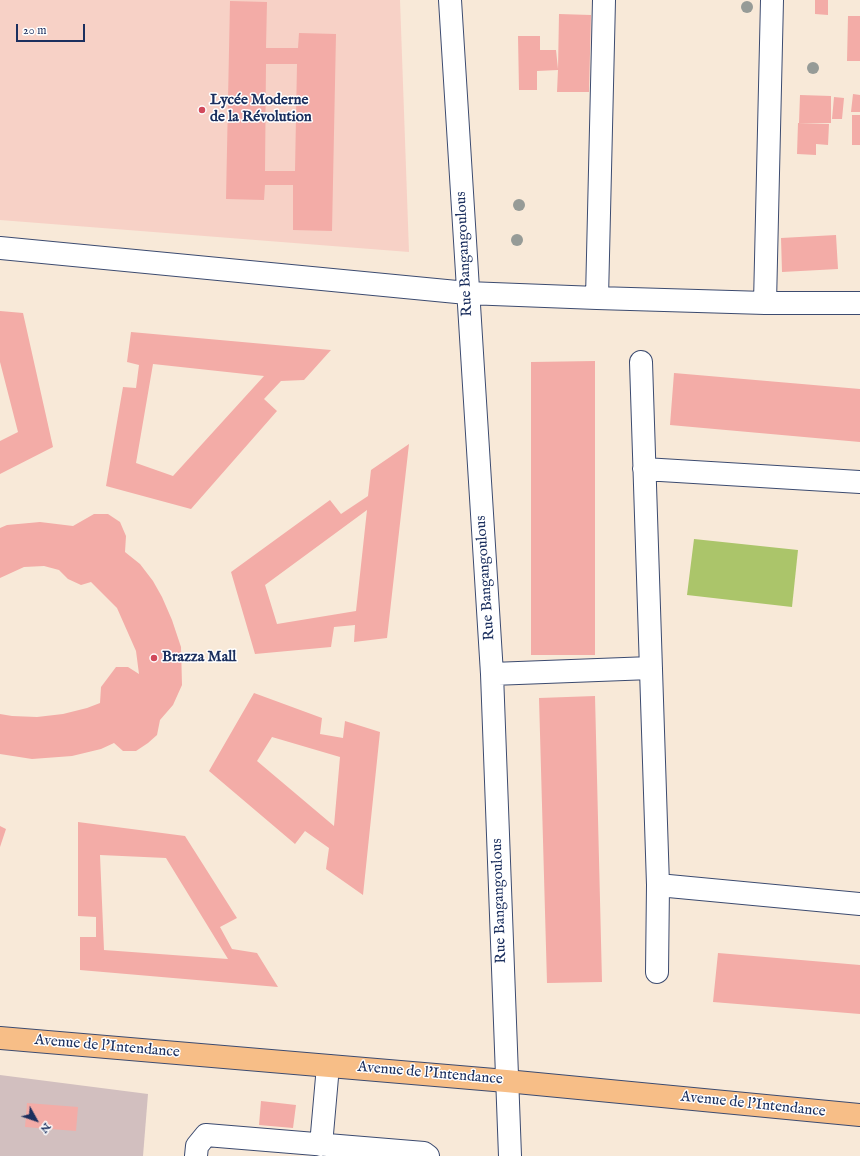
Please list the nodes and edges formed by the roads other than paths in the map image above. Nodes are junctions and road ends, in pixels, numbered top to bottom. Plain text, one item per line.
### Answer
1 (450, 0) edge
2 (604, 0) edge
3 (772, 0) edge
4 (0, 248) edge
5 (468, 293) junction
6 (597, 298) junction
7 (765, 303) junction
8 (860, 303) edge
9 (641, 362) dead end
10 (644, 469) junction
11 (860, 482) edge
12 (651, 668) junction
13 (492, 674) junction
14 (658, 885) junction
15 (860, 904) edge
16 (657, 972) dead end
17 (0, 1038) edge
18 (328, 1066) junction
19 (506, 1081) junction
20 (860, 1115) edge
21 (321, 1145) junction
22 (196, 1156) edge
23 (428, 1156) edge
24 (510, 1156) edge

1 - 5 street, Rue Bangangoulous
2 - 6 street
3 - 7 street
4 - 5 street
5 - 6 street
5 - 13 street, Rue Bangangoulous
6 - 7 street
7 - 8 street
9 - 10 street
10 - 11 street
10 - 12 street
12 - 13 street
12 - 14 street
13 - 19 street, Rue Bangangoulous
14 - 15 street
14 - 16 street
17 - 18 main road, Avenue de l'Intendance
18 - 19 main road, Avenue de l'Intendance
18 - 21 street
19 - 20 main road, Avenue de l'Intendance
19 - 24 street, Rue Bangangoulous
21 - 22 street
21 - 23 street

